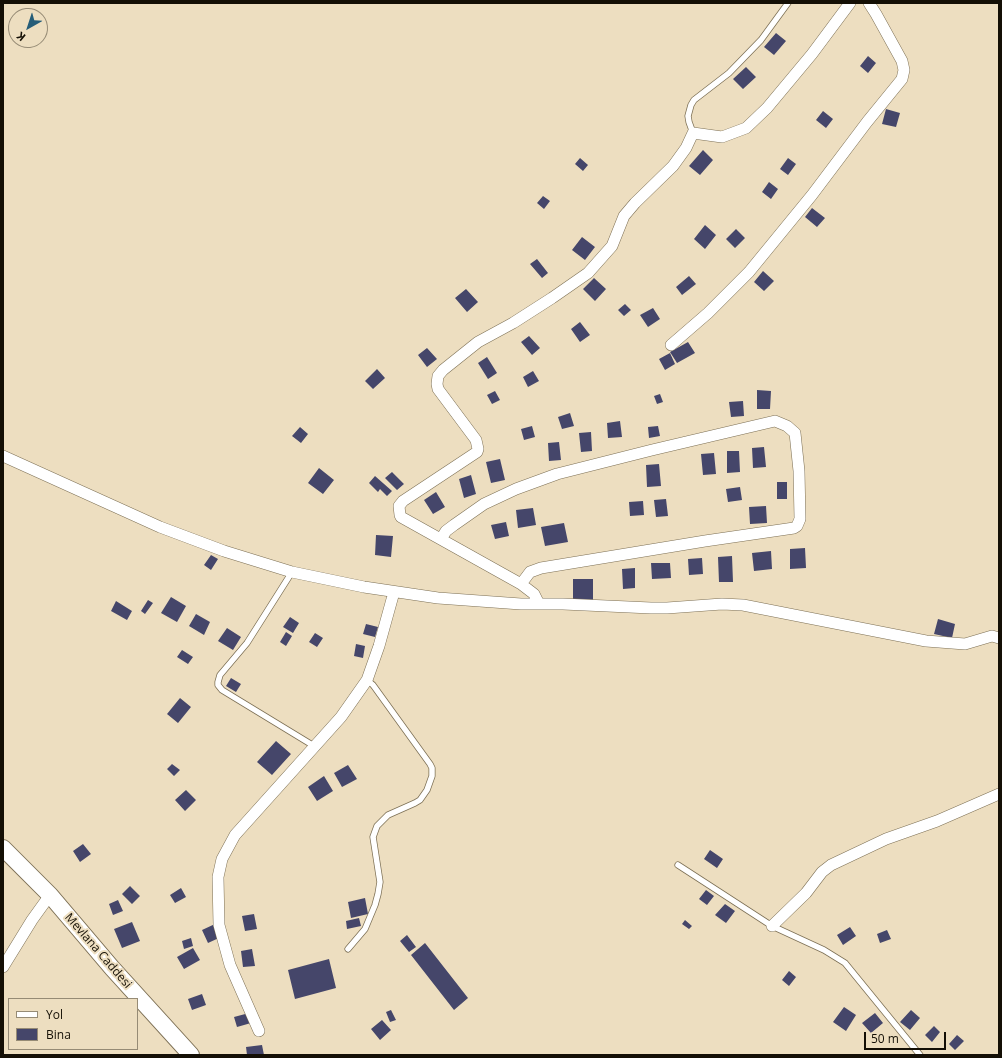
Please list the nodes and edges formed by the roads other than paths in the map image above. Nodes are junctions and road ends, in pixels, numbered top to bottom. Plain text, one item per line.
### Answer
1 (788, 3) edge
2 (850, 3) edge
3 (869, 3) edge
4 (693, 133) junction
5 (671, 345) dead end
6 (3, 456) edge
7 (441, 539) junction
8 (292, 572) junction
9 (521, 584) junction
10 (394, 592) junction
11 (539, 604) junction
12 (999, 638) edge
13 (367, 680) junction
14 (314, 746) junction
15 (999, 794) edge
16 (3, 848) edge
17 (678, 865) dead end
18 (50, 895) junction
19 (772, 926) junction
20 (348, 949) dead end
21 (3, 967) edge
22 (259, 1030) dead end
23 (191, 1055) edge
24 (920, 1055) edge

1 - 4 lane
2 - 4 street
3 - 5 street
4 - 7 street
6 - 8 street
7 - 9 street
7 - 9 street
8 - 10 street
8 - 14 lane
9 - 11 street
10 - 11 street
10 - 13 street
11 - 12 street
13 - 14 street
13 - 20 lane
14 - 22 street
15 - 19 street
16 - 18 street, Mevlana Caddesi
17 - 19 lane
18 - 21 street
18 - 23 street, Mevlana Caddesi
19 - 24 lane

